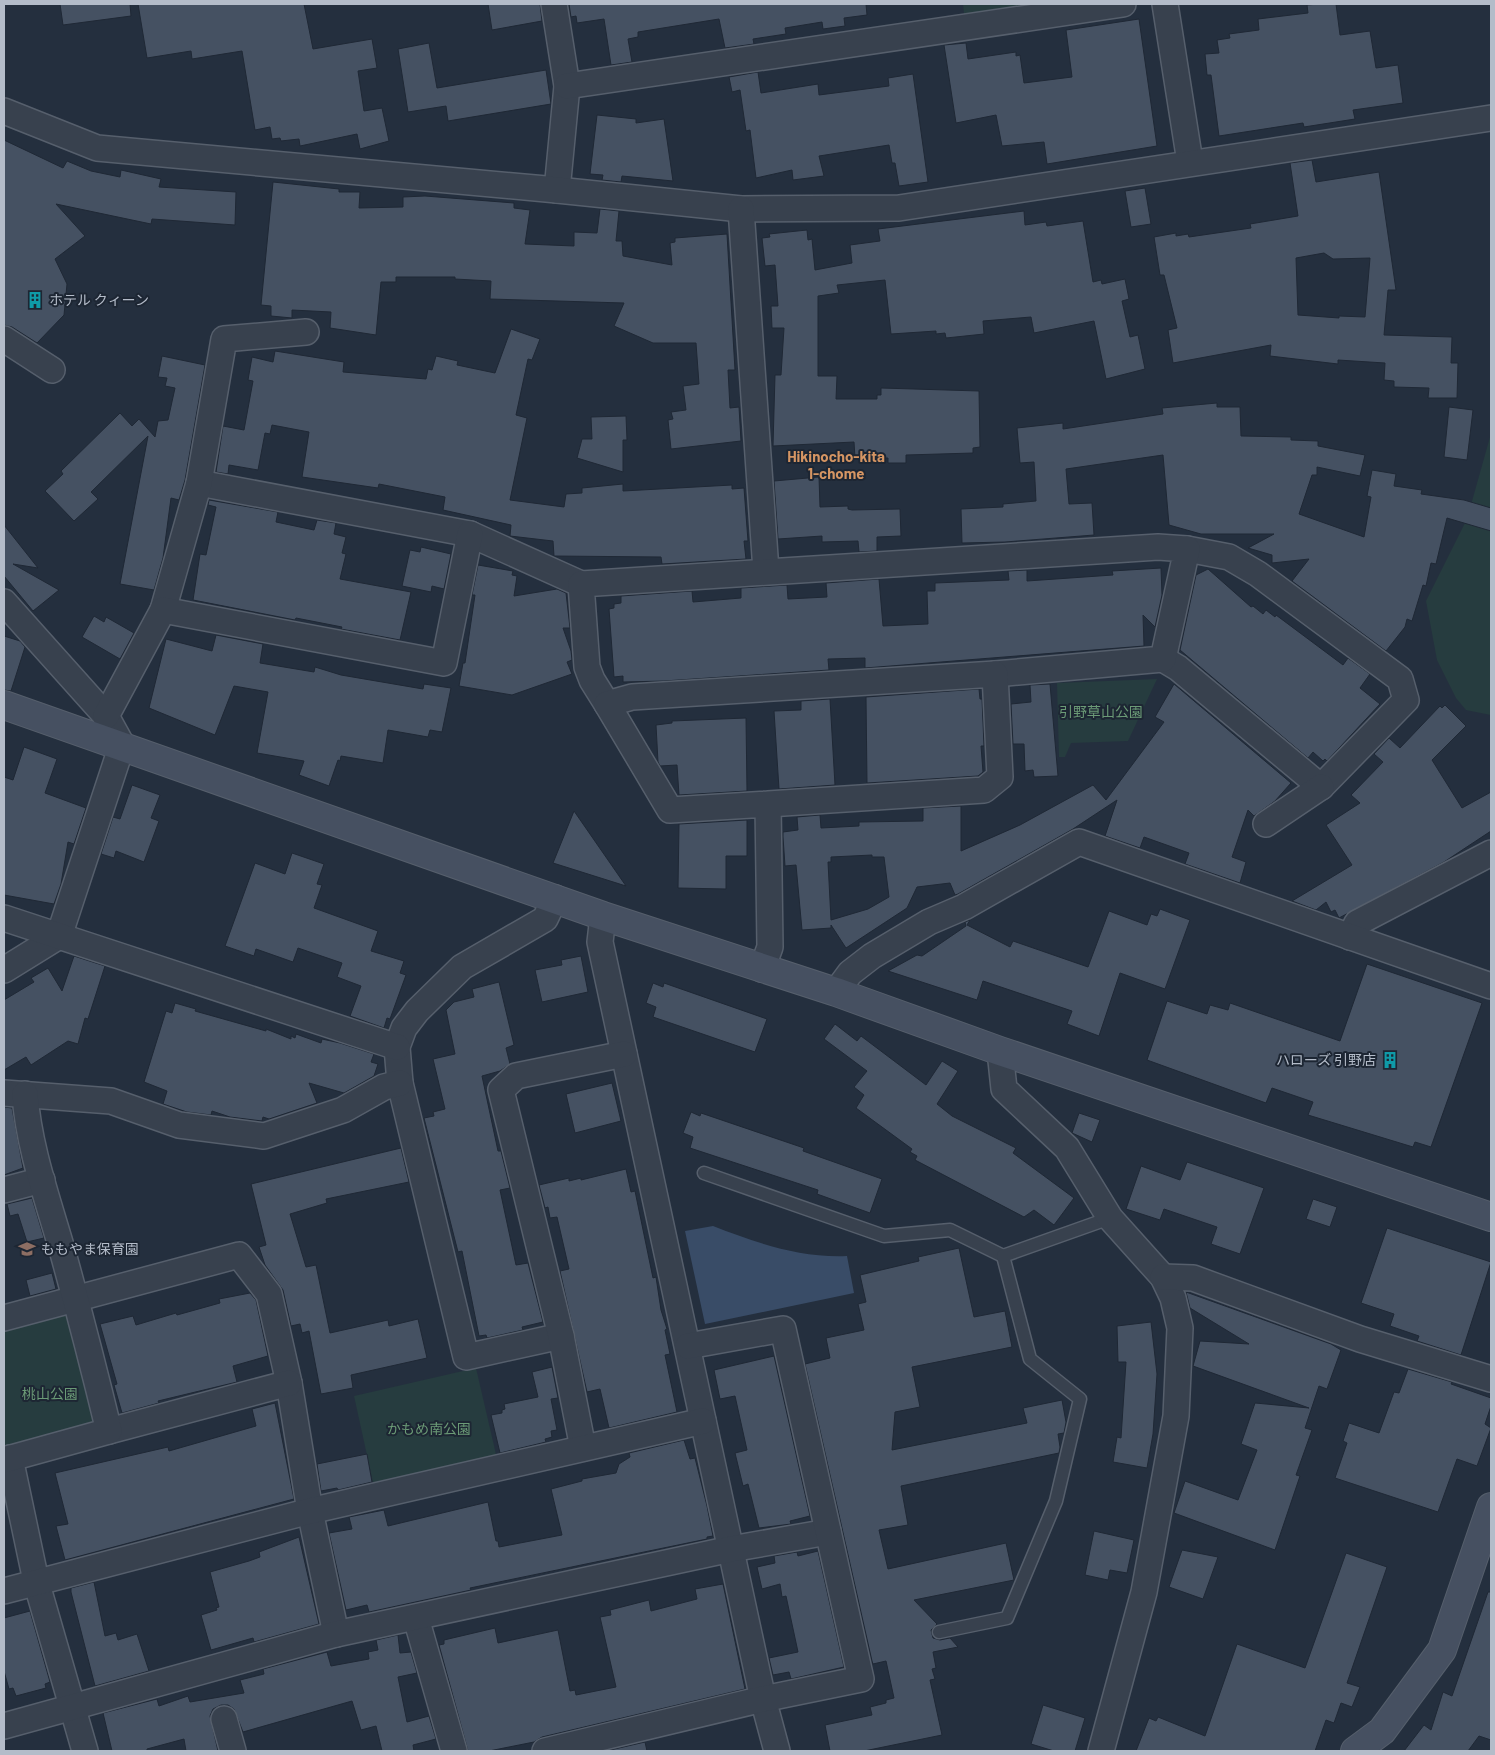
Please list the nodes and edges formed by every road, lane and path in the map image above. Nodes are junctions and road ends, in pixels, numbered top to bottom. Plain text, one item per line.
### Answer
1 (554, 4) edge
2 (1123, 4) edge
3 (1165, 4) edge
4 (567, 86) junction
5 (4, 111) edge
6 (1491, 118) edge
7 (1190, 162) junction
8 (557, 190) junction
9 (741, 209) junction
10 (306, 332) dead end
11 (4, 339) edge
12 (52, 370) dead end
13 (199, 483) junction
14 (470, 534) junction
15 (1186, 549) junction
16 (766, 571) junction
17 (581, 584) junction
18 (4, 602) edge
19 (163, 610) junction
20 (1163, 659) junction
21 (995, 674) junction
22 (608, 704) junction
23 (4, 705) edge
24 (106, 716) junction
25 (122, 746) junction
26 (1322, 787) junction
27 (768, 804) junction
28 (1266, 824) dead end
29 (1491, 852) edge
30 (555, 898) junction
31 (603, 916) junction
32 (4, 918) edge
33 (59, 936) junction
34 (1350, 936) junction
35 (762, 969) junction
36 (4, 970) edge
37 (1491, 986) edge
38 (836, 992) junction
39 (397, 1047) junction
40 (1000, 1051) junction
41 (624, 1054) junction
42 (400, 1083) junction
43 (14, 1094) edge
44 (704, 1173) dead end
45 (42, 1180) junction
46 (4, 1190) edge
47 (1491, 1217) edge
48 (1110, 1218) junction
49 (1003, 1256) junction
50 (1163, 1277) junction
51 (76, 1298) junction
52 (4, 1318) edge
53 (561, 1336) junction
54 (688, 1346) junction
55 (1491, 1380) edge
56 (289, 1383) junction
57 (703, 1422) junction
58 (109, 1431) junction
59 (583, 1448) junction
60 (7, 1459) edge
61 (1491, 1507) edge
62 (310, 1511) junction
63 (828, 1532) junction
64 (731, 1550) junction
65 (36, 1582) junction
66 (4, 1591) edge
67 (416, 1618) junction
68 (939, 1632) dead end
69 (336, 1634) junction
70 (764, 1698) junction
71 (73, 1706) junction
72 (224, 1719) dead end
73 (4, 1726) edge
74 (85, 1751) edge
75 (233, 1751) edge
76 (454, 1751) edge
77 (545, 1751) edge
78 (778, 1751) edge
79 (1101, 1751) edge
80 (1355, 1751) edge

1 - 4 street
2 - 4 street
3 - 7 street
4 - 8 street
5 - 8 street
6 - 7 street
7 - 9 street
8 - 9 street
9 - 16 street
10 - 13 street
11 - 12 street
13 - 14 street
13 - 19 street
14 - 17 street
14 - 19 street
15 - 16 street
15 - 20 street
15 - 26 street
16 - 17 street
17 - 22 street
18 - 24 street
19 - 24 street
20 - 21 street
20 - 26 street
21 - 22 street
21 - 27 street
22 - 27 street
23 - 25 street
24 - 25 street
25 - 30 street
25 - 33 street
26 - 28 street
27 - 35 street
29 - 34 street
30 - 31 street
30 - 39 street
31 - 35 street
31 - 41 street
32 - 33 street
33 - 36 street
33 - 39 street
34 - 37 street
34 - 38 street
35 - 38 street
38 - 40 street
39 - 42 street
40 - 47 street
40 - 48 street
41 - 53 street
41 - 54 street
42 - 43 street
42 - 53 street
43 - 45 street
44 - 49 lane
45 - 46 street
45 - 51 street
48 - 49 lane
48 - 50 street
49 - 68 lane
50 - 55 street
50 - 79 street
51 - 52 street
51 - 56 street
51 - 58 street
53 - 59 street
54 - 57 street
54 - 63 street
56 - 58 street
56 - 62 street
57 - 59 street
57 - 64 street
58 - 60 street
59 - 62 street
60 - 65 street
61 - 80 street
62 - 65 street
62 - 69 street
63 - 64 street
63 - 70 street
64 - 67 street
64 - 70 street
65 - 66 street
65 - 71 street
67 - 69 street
67 - 76 street
69 - 71 street
70 - 77 street
70 - 78 street
71 - 73 street
71 - 74 street
72 - 75 street

